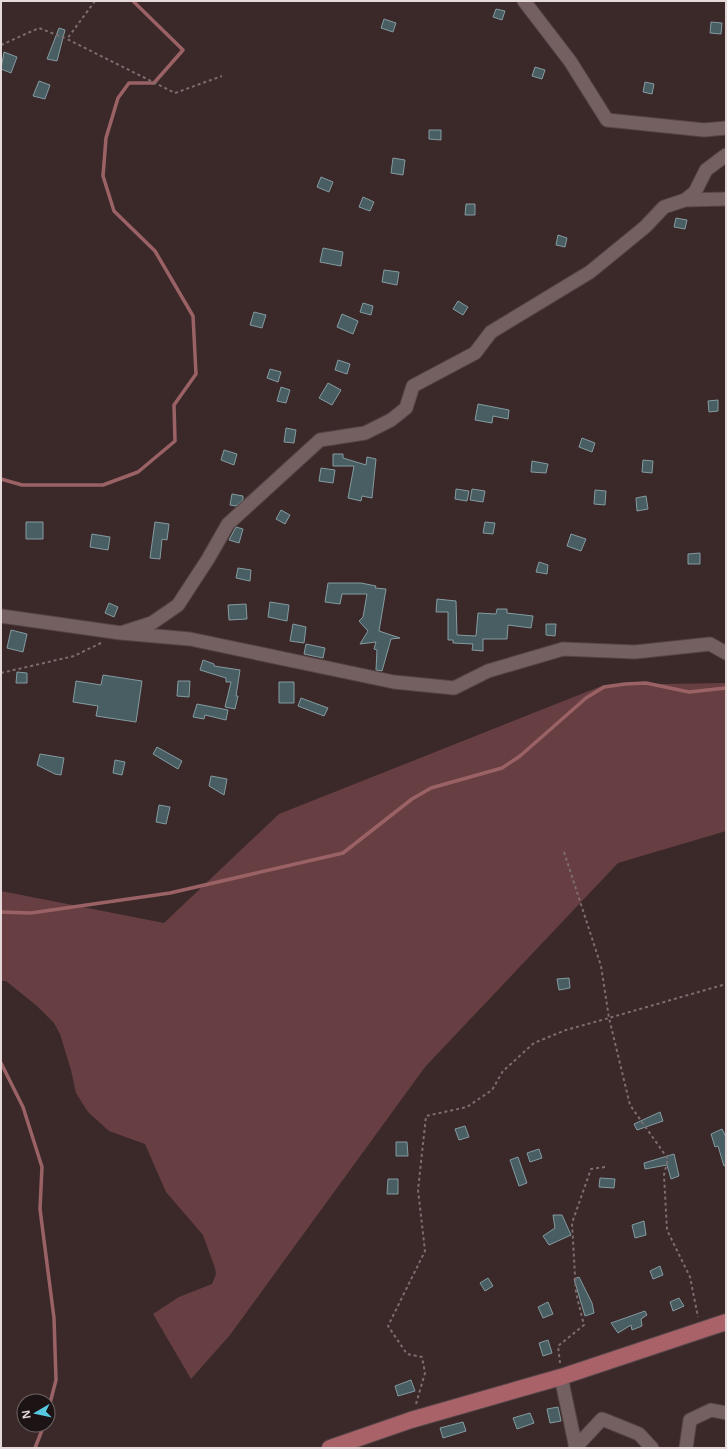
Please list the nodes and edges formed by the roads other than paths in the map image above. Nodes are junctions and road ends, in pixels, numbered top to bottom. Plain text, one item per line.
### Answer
1 (524, 1) edge
2 (726, 128) edge
3 (726, 155) edge
4 (726, 198) edge
5 (685, 200) junction
6 (1, 616) edge
7 (121, 633) junction
8 (726, 653) edge
9 (726, 1322) edge
10 (561, 1377) junction
11 (726, 1413) edge
12 (330, 1448) edge
13 (576, 1448) edge
14 (652, 1448) edge
15 (686, 1448) edge

1 - 2 street
3 - 5 street
4 - 5 street
5 - 7 street
6 - 7 street
7 - 8 street
9 - 10 main road
10 - 12 main road
10 - 13 street
11 - 15 street
13 - 14 street

